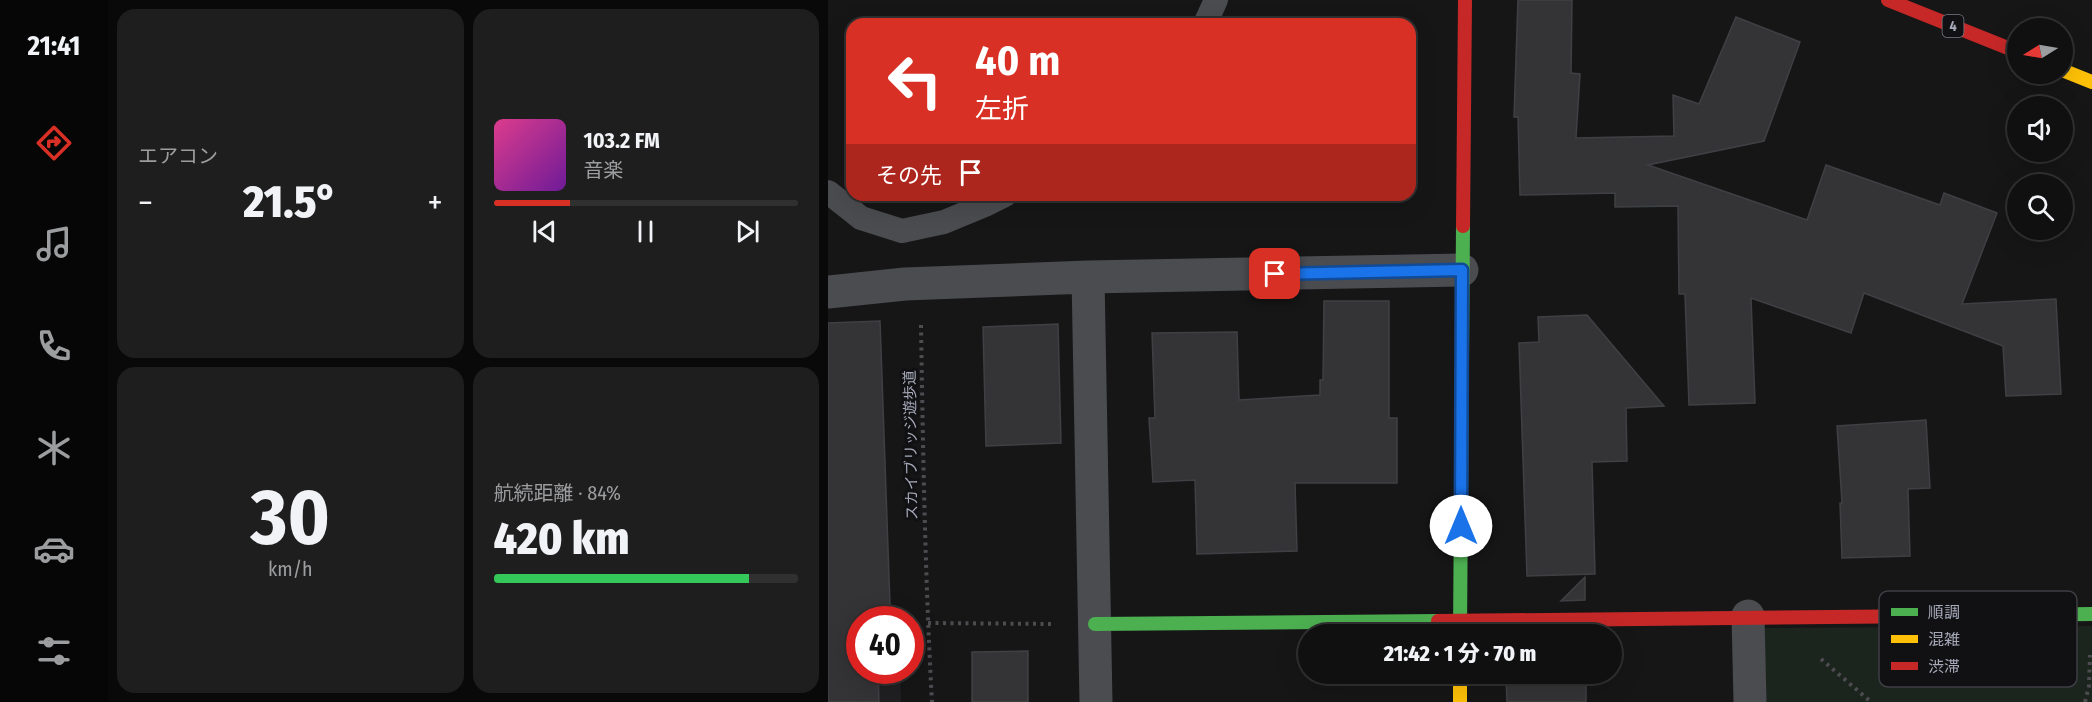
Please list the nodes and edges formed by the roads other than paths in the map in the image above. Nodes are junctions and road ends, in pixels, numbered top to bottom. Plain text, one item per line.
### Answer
1 (1216, 0) edge
2 (1465, 0) edge
3 (1888, 0) edge
4 (1208, 18) edge
5 (2007, 48) edge
6 (2073, 74) edge
7 (2092, 82) edge
8 (828, 192) edge
9 (993, 201) edge
10 (1462, 270) junction
11 (1088, 277) junction
12 (828, 292) edge
13 (2077, 614) edge
14 (2092, 614) edge
15 (1748, 616) junction
16 (1879, 616) edge
17 (1461, 619) junction
18 (1095, 624) junction
19 (1461, 624) edge
20 (1460, 684) edge
21 (1096, 702) edge
22 (1460, 702) edge
23 (1750, 702) edge

1 - 4 lane
2 - 10 main road
3 - 5 main road, 4
6 - 7 main road
8 - 9 lane
10 - 11 street
10 - 17 main road
11 - 12 street
11 - 18 street
13 - 14 main road
15 - 16 main road
15 - 17 main road
15 - 23 street
17 - 18 main road
17 - 19 main road
18 - 21 street
20 - 22 main road

